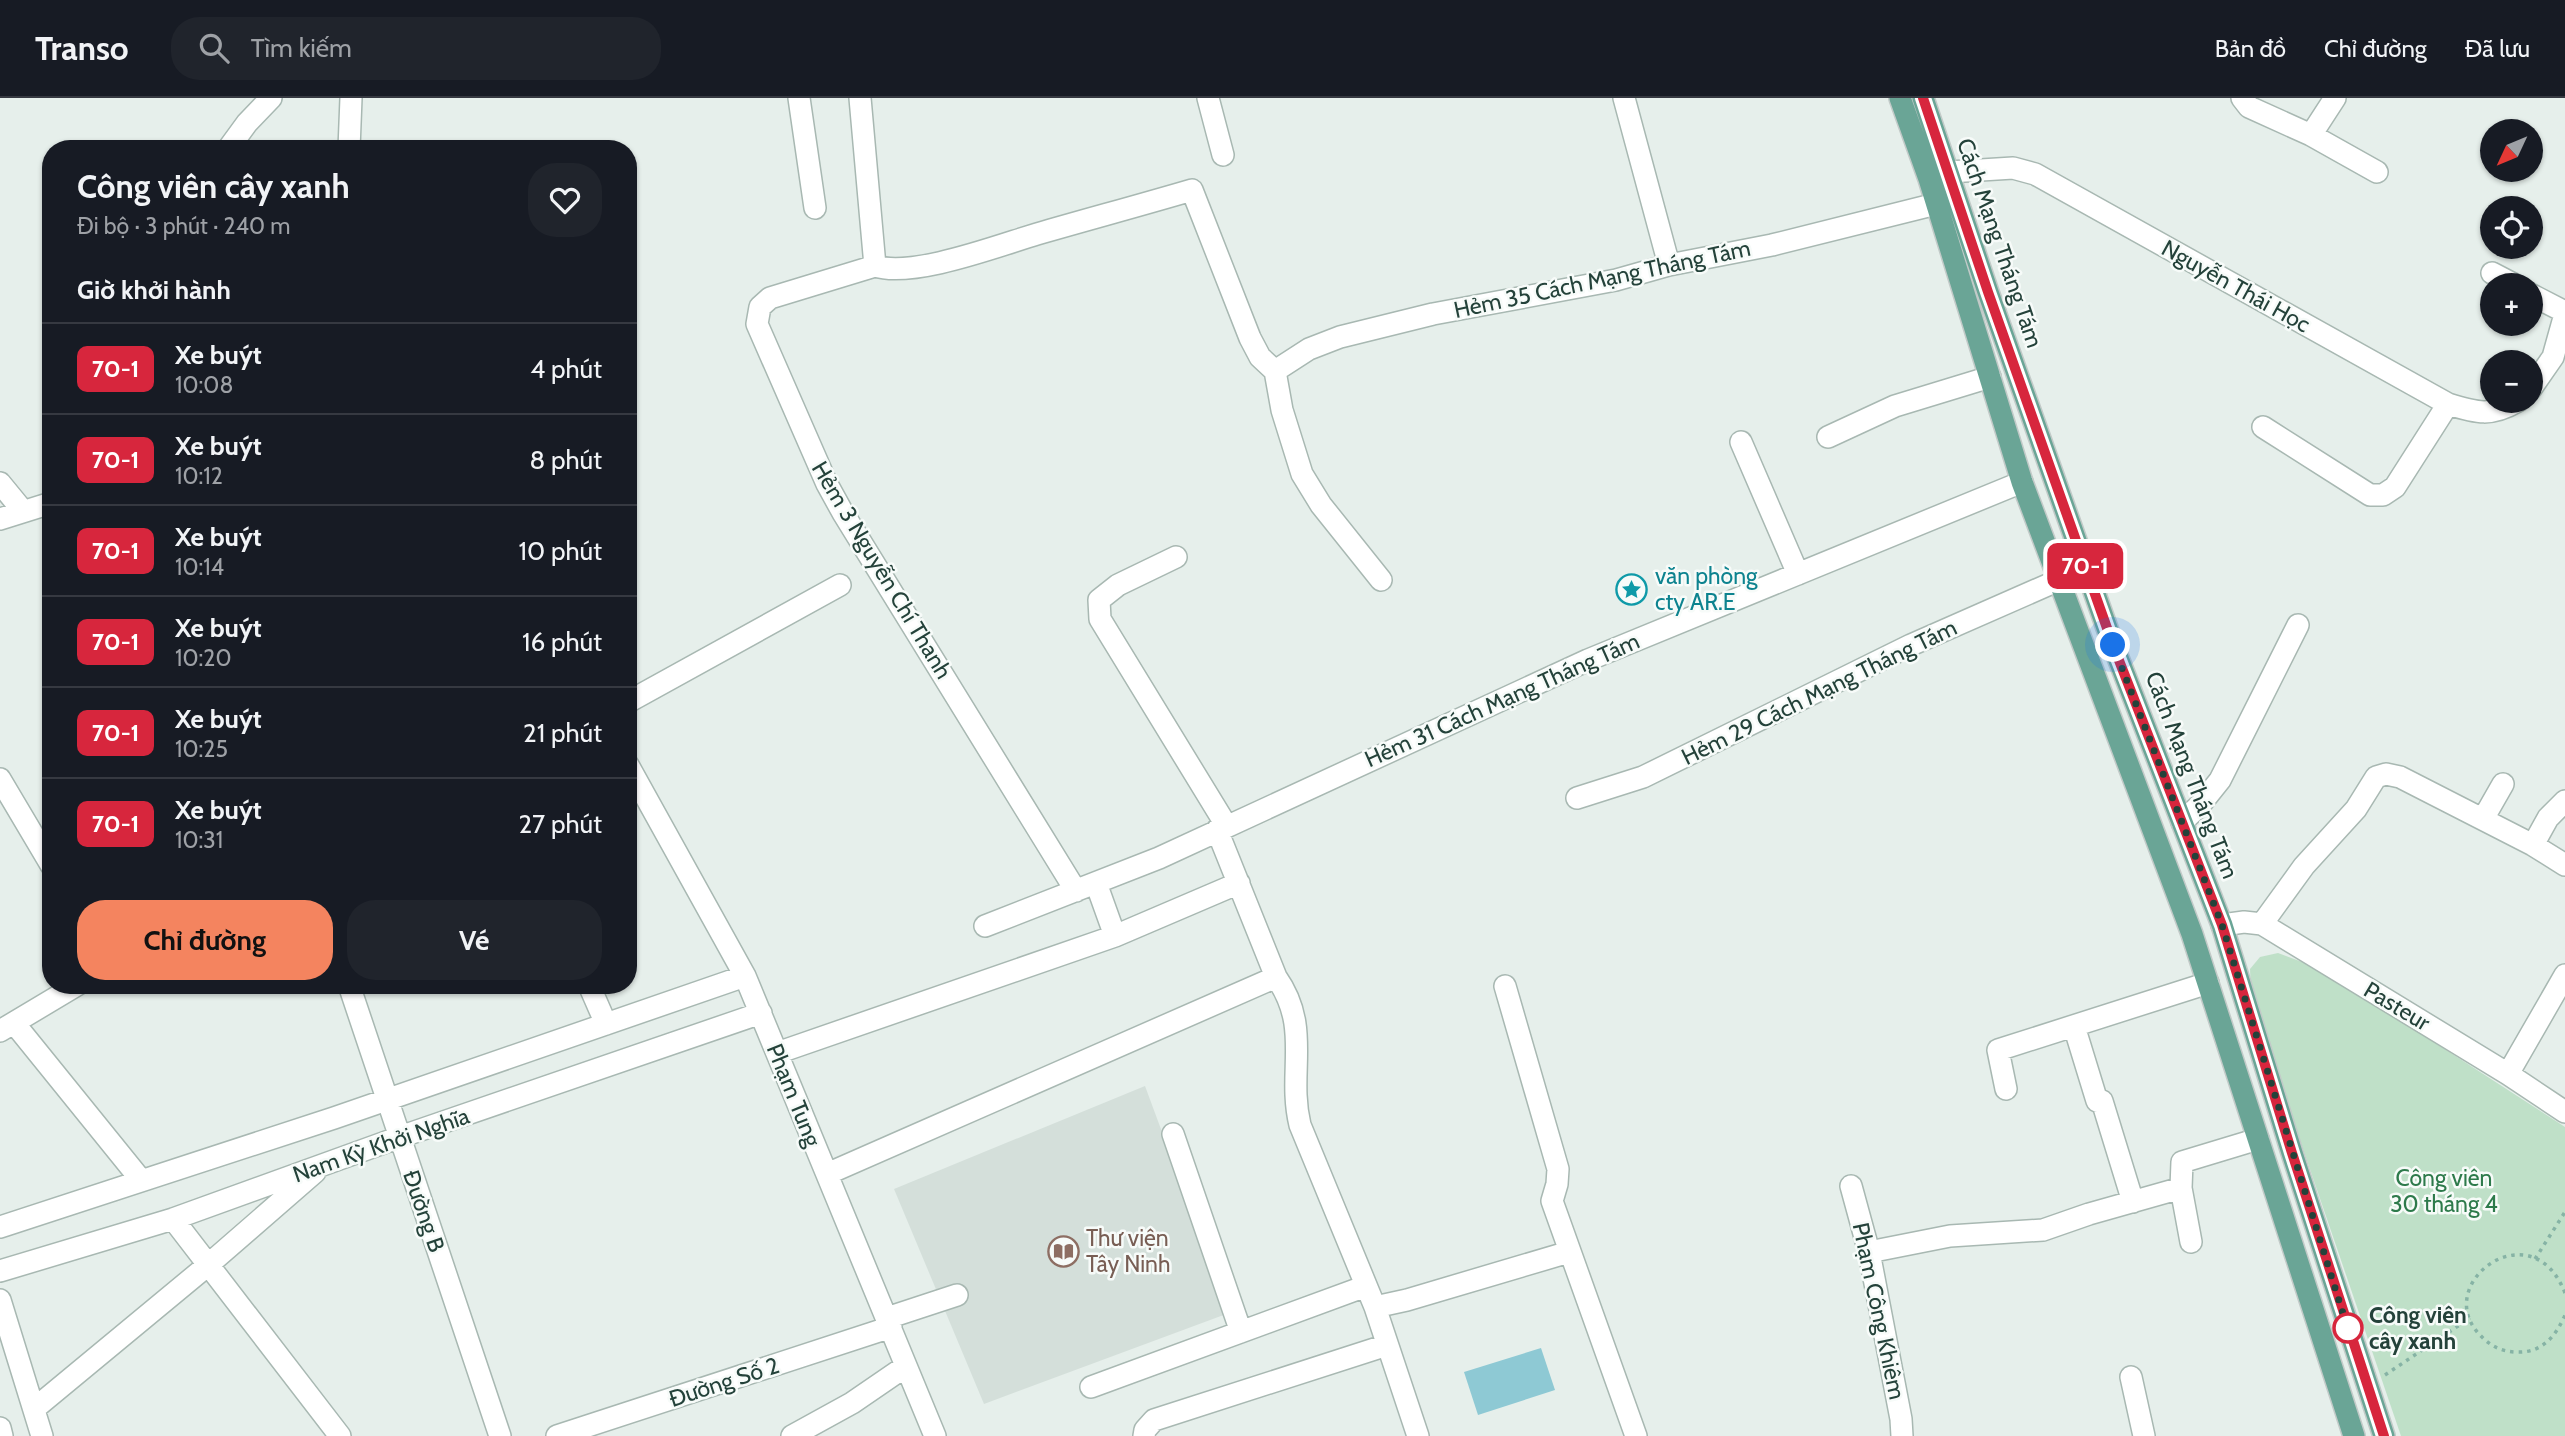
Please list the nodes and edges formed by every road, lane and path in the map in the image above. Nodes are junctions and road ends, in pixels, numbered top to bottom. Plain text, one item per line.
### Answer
1 (271, 98) edge
2 (351, 98) edge
3 (799, 98) edge
4 (860, 98) edge
5 (1208, 98) edge
6 (1624, 98) edge
7 (1900, 98) edge
8 (1923, 98) edge
9 (2242, 98) edge
10 (2335, 98) edge
11 (2311, 135) junction
12 (235, 140) edge
13 (349, 140) edge
14 (1223, 155) dead end
15 (2377, 172) dead end
16 (1939, 175) junction
17 (1936, 204) junction
18 (815, 208) dead end
19 (1669, 265) junction
20 (875, 266) junction
21 (2543, 301) edge
22 (2565, 313) edge
23 (2559, 360) edge
24 (1275, 371) junction
25 (1990, 377) junction
26 (2543, 377) edge
27 (2448, 404) junction
28 (2484, 413) edge
29 (2263, 427) dead end
30 (1828, 437) dead end
31 (1741, 442) dead end
32 (2022, 482) junction
33 (0, 483) edge
34 (42, 506) edge
35 (23, 511) junction
36 (0, 519) edge
37 (1177, 557) dead end
38 (2087, 569) junction
39 (1798, 574) junction
40 (1381, 579) dead end
41 (2059, 580) junction
42 (840, 585) dead end
43 (2298, 625) dead end
44 (637, 697) edge
45 (0, 779) edge
46 (637, 781) edge
47 (2503, 784) dead end
48 (1577, 798) dead end
49 (2565, 801) edge
50 (2483, 819) junction
51 (2182, 822) junction
52 (1222, 827) junction
53 (2154, 834) junction
54 (2533, 845) junction
55 (42, 850) edge
56 (2565, 865) edge
57 (1239, 883) junction
58 (1086, 887) junction
59 (2262, 924) junction
60 (2222, 925) junction
61 (985, 926) dead end
62 (2192, 934) junction
63 (1115, 936) junction
64 (2565, 975) edge
65 (745, 976) junction
66 (1276, 977) junction
67 (2208, 984) junction
68 (1506, 986) dead end
69 (62, 994) edge
70 (352, 994) edge
71 (593, 994) edge
72 (761, 1013) junction
73 (607, 1024) junction
74 (2074, 1026) junction
75 (7, 1027) edge
76 (777, 1053) junction
77 (2508, 1074) junction
78 (2007, 1089) dead end
79 (386, 1100) junction
80 (2565, 1112) edge
81 (1173, 1134) dead end
82 (400, 1137) junction
83 (2258, 1139) junction
84 (324, 1164) junction
85 (827, 1174) junction
86 (141, 1180) junction
87 (1852, 1186) dead end
88 (2181, 1188) junction
89 (2133, 1202) junction
90 (2565, 1212) edge
91 (173, 1219) junction
92 (0, 1227) edge
93 (2191, 1242) dead end
94 (1569, 1252) junction
95 (1869, 1252) junction
96 (2535, 1259) junction
97 (208, 1265) junction
98 (0, 1271) edge
99 (1366, 1286) junction
100 (2565, 1293) edge
101 (957, 1296) dead end
102 (0, 1300) edge
103 (1375, 1307) junction
104 (2565, 1315) edge
105 (2470, 1318) junction
106 (889, 1323) junction
107 (1241, 1332) junction
108 (2557, 1332) junction
109 (2565, 1337) edge
110 (1387, 1345) junction
111 (906, 1366) junction
112 (2131, 1377) dead end
113 (1091, 1387) dead end
114 (2366, 1388) junction
115 (34, 1409) junction
116 (0, 1428) edge
117 (2, 1436) edge
118 (42, 1436) edge
119 (340, 1436) edge
120 (500, 1436) edge
121 (557, 1436) edge
122 (792, 1436) edge
123 (934, 1436) edge
124 (1143, 1436) edge
125 (1419, 1436) edge
126 (1636, 1436) edge
127 (1902, 1436) edge
128 (2144, 1436) edge
129 (2354, 1436) edge
130 (2384, 1436) edge

1 - 12 street
2 - 13 street
3 - 18 street
4 - 20 street
5 - 14 street
6 - 19 street
7 - 16 main road, Cách Mạng Tháng Tám
8 - 16 main road, Cách Mạng Tháng Tám
9 - 11 street
10 - 11 street
11 - 15 street
16 - 17 main road, Cách Mạng Tháng Tám
16 - 27 street, Nguyễn Thái Học
16 - 38 main road, Cách Mạng Tháng Tám
17 - 19 street, Hẻm 35 Cách Mạng Tháng Tám
17 - 25 main road, Cách Mạng Tháng Tám
19 - 24 street, Hẻm 35 Cách Mạng Tháng Tám
20 - 24 street
20 - 58 street, Hẻm 3 Nguyễn Chí Thanh
21 - 22 street
22 - 23 street
23 - 26 street
24 - 40 street
25 - 30 street
25 - 32 main road, Cách Mạng Tháng Tám
27 - 28 street, Nguyễn Thái Học
27 - 29 street
31 - 39 street
32 - 39 street, Hẻm 31 Cách Mạng Tháng Tám
32 - 41 main road, Cách Mạng Tháng Tám
33 - 35 street
34 - 35 street
35 - 36 street
37 - 52 street
38 - 41 main road
38 - 51 main road, Cách Mạng Tháng Tám
39 - 52 street, Hẻm 31 Cách Mạng Tháng Tám
41 - 48 street, Hẻm 29 Cách Mạng Tháng Tám
41 - 53 main road, Cách Mạng Tháng Tám
42 - 44 street
43 - 51 street
45 - 55 street
46 - 65 street, Phạm Tung
47 - 50 street
49 - 54 street
50 - 54 street
50 - 59 street
51 - 53 main road
51 - 60 main road, Cách Mạng Tháng Tám
52 - 57 street
52 - 58 street, Hẻm 31 Cách Mạng Tháng Tám
53 - 62 main road, Cách Mạng Tháng Tám
54 - 56 street
57 - 63 street
57 - 66 street
58 - 61 street, Hẻm 31 Cách Mạng Tháng Tám
58 - 63 street
59 - 60 street
59 - 77 street, Pasteur
60 - 62 main road
60 - 114 main road, Cách Mạng Tháng Tám
62 - 67 main road, Cách Mạng Tháng Tám
63 - 76 street
64 - 77 street
65 - 72 street, Phạm Tung
65 - 73 street, Nam Kỳ Khởi Nghĩa
66 - 85 street
66 - 99 street
67 - 74 street
67 - 83 main road, Cách Mạng Tháng Tám
68 - 94 street
69 - 75 street
70 - 79 street, Đường B
71 - 73 street
72 - 76 street, Phạm Tung
72 - 82 street, Nam Kỳ Khởi Nghĩa
73 - 79 street, Nam Kỳ Khởi Nghĩa
74 - 78 street
74 - 89 street
75 - 86 street
76 - 85 street, Phạm Tung
77 - 80 street, Pasteur
79 - 82 street, Đường B
79 - 86 street, Nam Kỳ Khởi Nghĩa
81 - 107 street
82 - 84 street, Nam Kỳ Khởi Nghĩa
82 - 120 street, Đường B
83 - 88 street
83 - 129 main road, Cách Mạng Tháng Tám
84 - 91 street, Nam Kỳ Khởi Nghĩa
84 - 97 street
85 - 106 street, Phạm Tung
86 - 92 street, Nam Kỳ Khởi Nghĩa
87 - 95 street, Phạm Công Khiêm
88 - 89 street
88 - 93 street
89 - 95 street
90 - 96 path
91 - 97 street
91 - 98 street, Nam Kỳ Khởi Nghĩa
94 - 103 street
94 - 126 street
95 - 127 street, Phạm Công Khiêm
96 - 100 path
96 - 105 path
97 - 115 street
97 - 119 street
99 - 103 street
99 - 107 street
101 - 106 street, Đường Số 2
102 - 115 street
103 - 110 street
104 - 108 path
105 - 108 path
105 - 114 path
106 - 111 street, Phạm Tung
106 - 121 street, Đường Số 2
107 - 113 street
108 - 109 path
110 - 124 street
110 - 125 street
111 - 122 street
111 - 123 street, Phạm Tung
112 - 128 street
114 - 130 main road, Cách Mạng Tháng Tám
115 - 118 street
116 - 117 street

